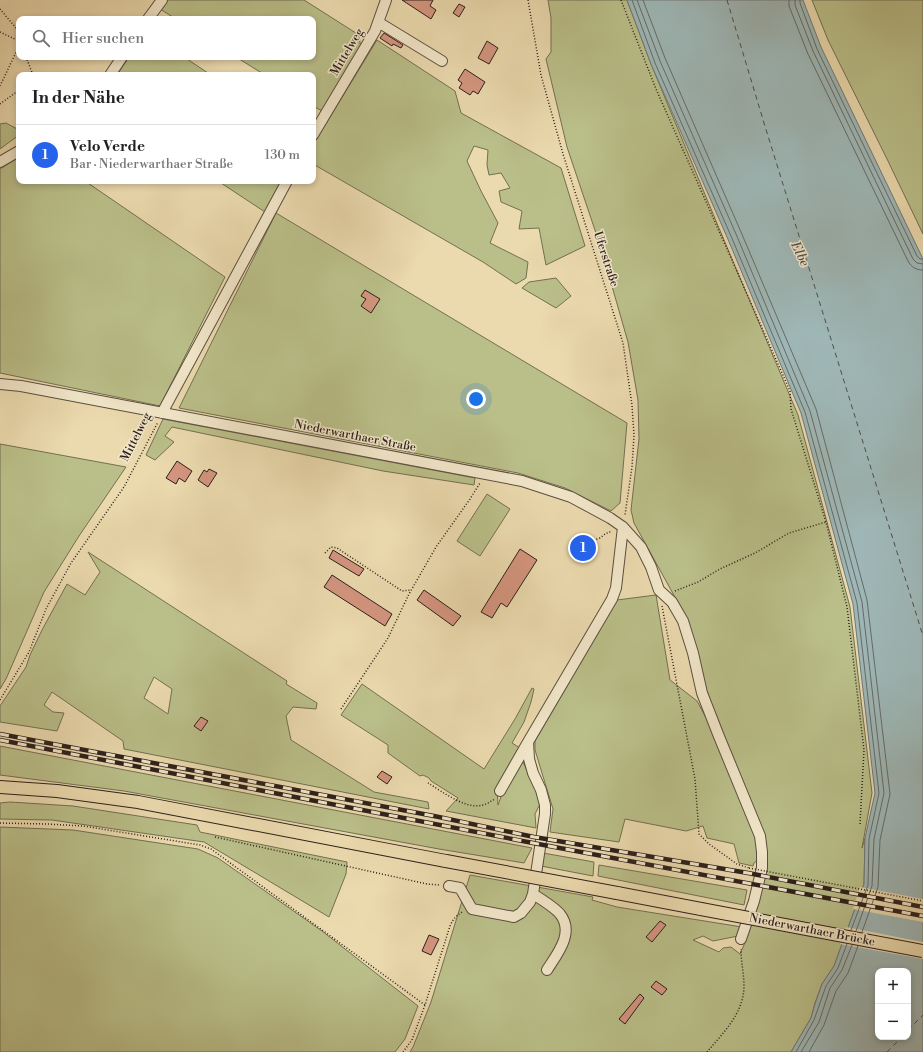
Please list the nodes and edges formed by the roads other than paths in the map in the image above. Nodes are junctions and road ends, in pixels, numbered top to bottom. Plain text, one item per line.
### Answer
1 (162, 0) edge
2 (386, 0) edge
3 (150, 16) edge
4 (378, 22) junction
5 (120, 60) edge
6 (442, 61) dead end
7 (112, 72) edge
8 (316, 130) edge
9 (16, 153) edge
10 (0, 162) edge
11 (285, 184) edge
12 (0, 384) edge
13 (162, 413) junction
14 (623, 527) junction
15 (528, 742) junction
16 (0, 787) edge
17 (500, 791) road end
18 (449, 886) road end
19 (533, 894) junction
20 (741, 939) road end
21 (923, 951) edge
22 (547, 970) dead end

1 - 3 street
2 - 4 street, Mittelweg
4 - 6 street
4 - 8 street, Mittelweg
5 - 7 street
9 - 10 street
11 - 13 street, Mittelweg
12 - 13 street, Niederwarthaer Straße
13 - 14 street, Niederwarthaer Straße
14 - 15 street
14 - 20 street, Niederwarthaer Straße
15 - 17 street
15 - 19 street
16 - 21 main road, Niederwarthaer Brücke, bridge
18 - 19 street
19 - 22 street

